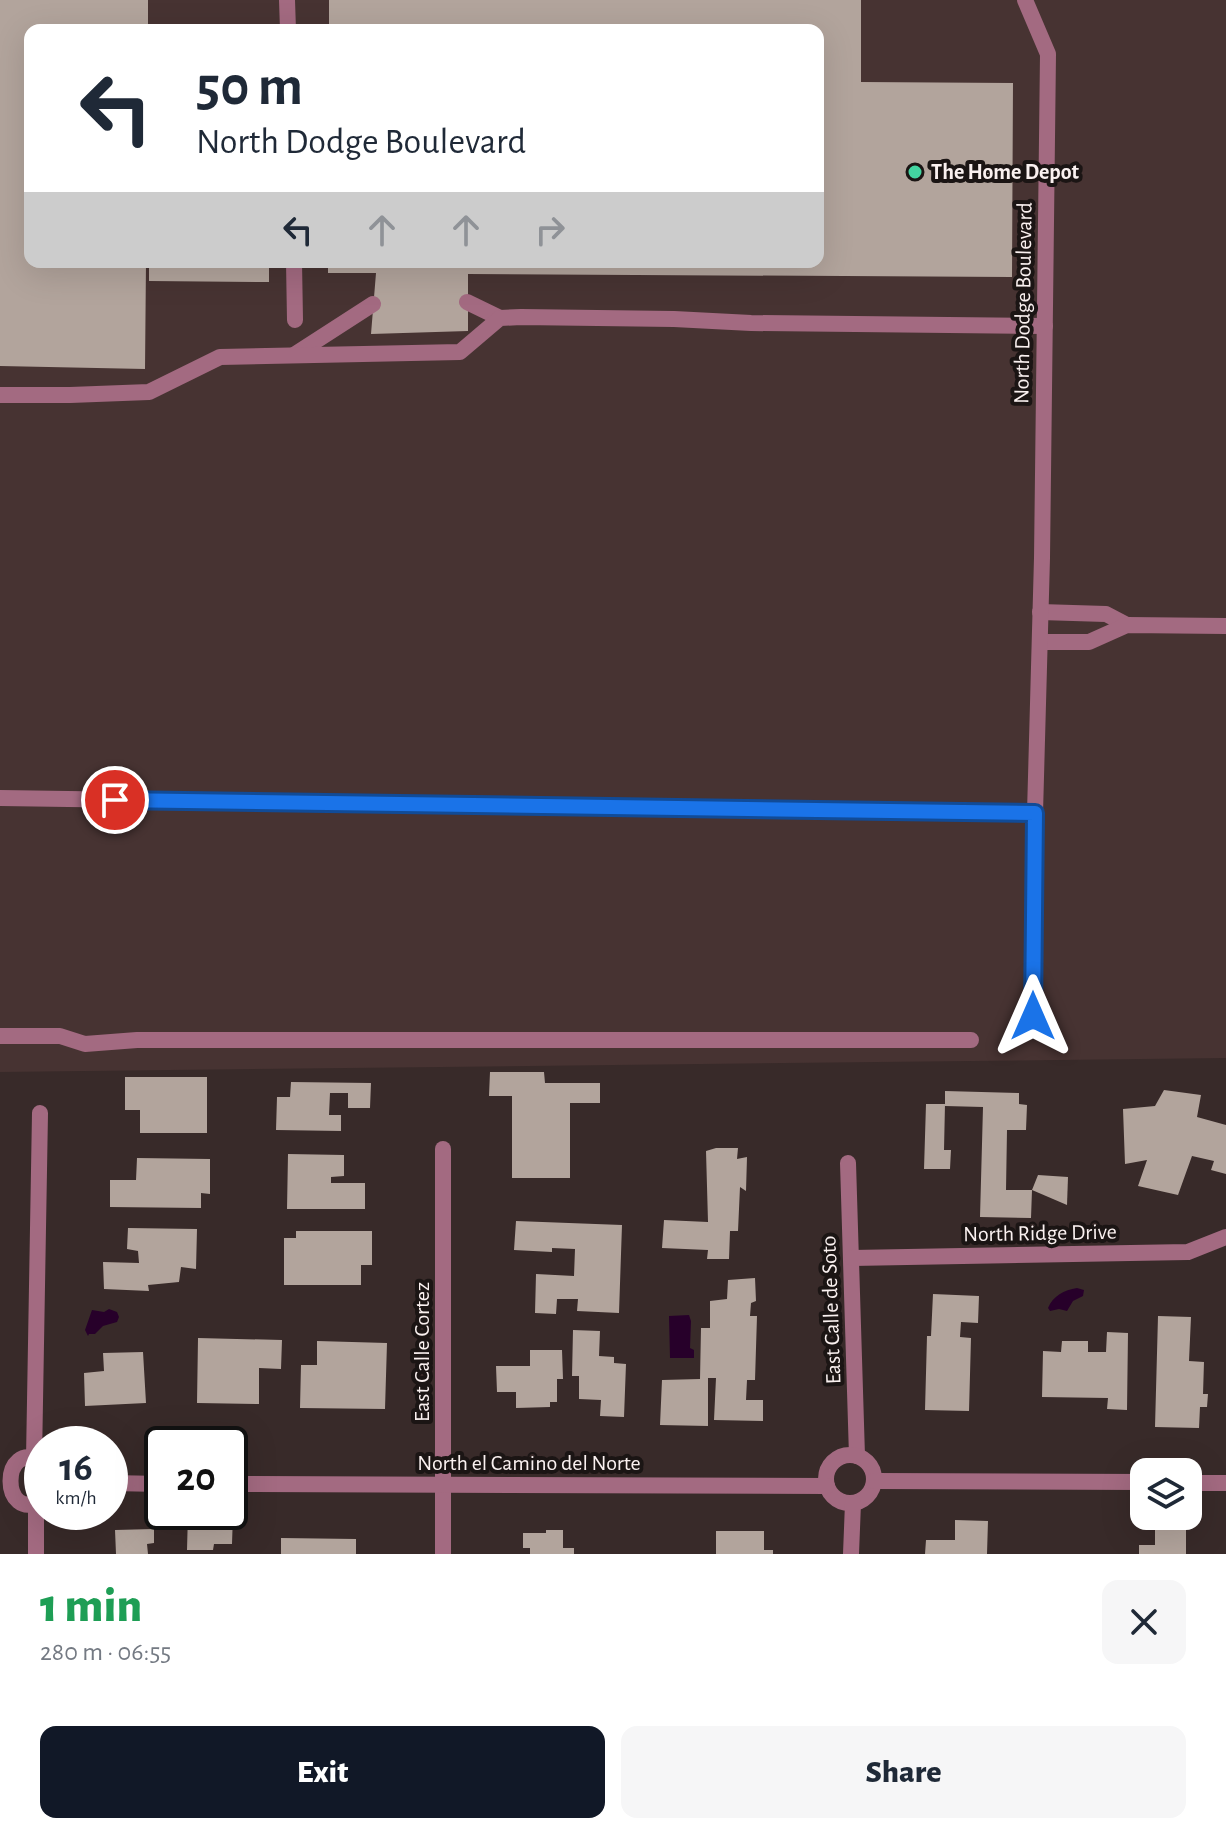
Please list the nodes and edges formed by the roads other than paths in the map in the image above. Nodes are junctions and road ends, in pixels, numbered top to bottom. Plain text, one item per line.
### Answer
1 (287, 0) edge
2 (1025, 0) edge
3 (288, 24) edge
4 (294, 268) edge
5 (467, 302) dead end
6 (373, 304) dead end
7 (500, 318) junction
8 (295, 320) dead end
9 (1045, 326) junction
10 (294, 355) junction
11 (0, 395) edge
12 (1040, 612) junction
13 (1127, 625) junction
14 (1226, 626) edge
15 (1040, 642) junction
16 (0, 798) edge
17 (1035, 813) junction
18 (1033, 1016) dead end
19 (0, 1036) edge
20 (971, 1040) dead end
21 (40, 1113) dead end
22 (443, 1149) dead end
23 (848, 1163) dead end
24 (1226, 1237) edge
25 (852, 1258) junction
26 (38, 1426) edge
27 (857, 1456) junction
28 (24, 1459) edge
29 (874, 1481) junction
30 (3, 1482) edge
31 (1130, 1482) edge
32 (1202, 1483) edge
33 (1226, 1483) edge
34 (248, 1484) edge
35 (444, 1486) junction
36 (827, 1486) junction
37 (24, 1503) edge
38 (853, 1503) junction
39 (37, 1530) edge
40 (36, 1554) edge
41 (443, 1554) edge
42 (851, 1554) edge

1 - 3 street
2 - 9 street, North Dodge Boulevard
4 - 8 street
5 - 7 street
6 - 10 street
7 - 9 street
7 - 10 street
9 - 12 street, North Dodge Boulevard
10 - 11 street
12 - 13 street
12 - 15 street, North Dodge Boulevard
13 - 14 street
13 - 15 street
15 - 17 street, North Dodge Boulevard
16 - 17 street
17 - 18 street, North Dodge Boulevard
19 - 20 street
21 - 26 street
22 - 35 street, East Calle Cortez
23 - 25 street, East Calle de Soto
24 - 25 street, North Ridge Drive
25 - 27 street, East Calle de Soto
27 - 29 street
27 - 36 street
28 - 30 street
29 - 31 street
29 - 38 street
30 - 37 street
32 - 33 street
34 - 35 street, North el Camino del Norte
35 - 36 street, North el Camino del Norte
35 - 41 street, East Calle Cortez
36 - 38 street
38 - 42 street
39 - 40 street

